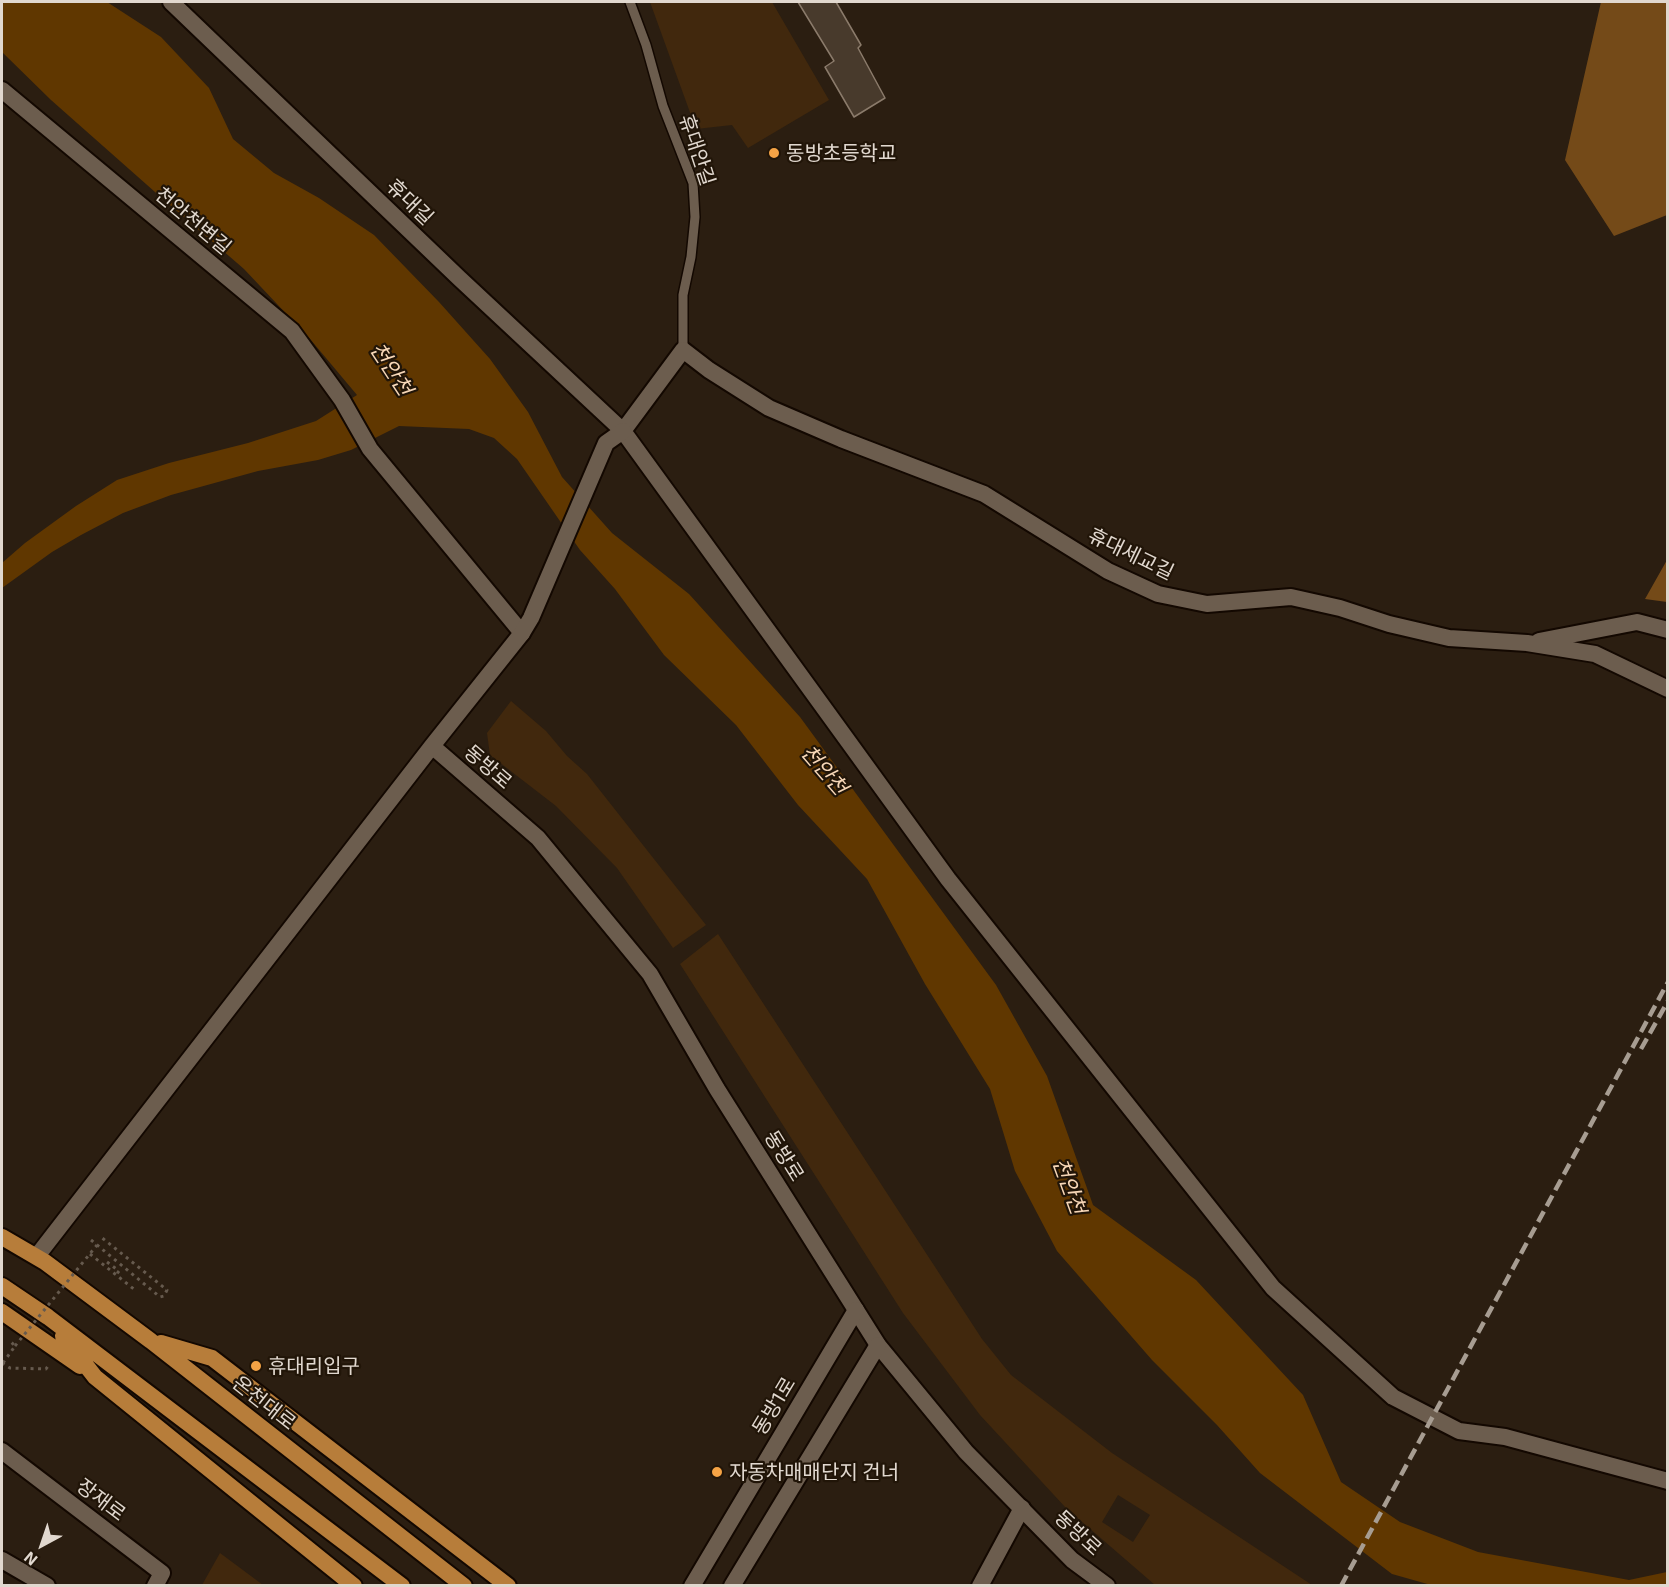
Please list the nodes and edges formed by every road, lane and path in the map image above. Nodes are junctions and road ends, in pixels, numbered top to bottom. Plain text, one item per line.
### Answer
1 (171, 2) edge
2 (630, 2) edge
3 (2, 90) edge
4 (683, 350) junction
5 (623, 431) junction
6 (526, 626) junction
7 (1668, 630) edge
8 (1527, 643) junction
9 (1668, 689) edge
10 (432, 746) junction
11 (2, 1237) edge
12 (101, 1237) dead end
13 (91, 1240) dead end
14 (97, 1245) junction
15 (90, 1254) junction
16 (37, 1256) junction
17 (107, 1262) dead end
18 (116, 1275) junction
19 (2, 1286) edge
20 (135, 1290) dead end
21 (856, 1310) junction
22 (2, 1312) edge
23 (48, 1317) junction
24 (10, 1322) edge
25 (151, 1341) junction
26 (11, 1342) dead end
27 (17, 1344) junction
28 (878, 1346) junction
29 (26, 1348) dead end
30 (41, 1360) dead end
31 (2, 1364) edge
32 (95, 1377) junction
33 (2, 1451) edge
34 (1668, 1481) edge
35 (1022, 1508) junction
36 (2, 1560) edge
37 (47, 1586) edge
38 (155, 1586) edge
39 (354, 1586) edge
40 (402, 1586) edge
41 (464, 1586) edge
42 (508, 1586) edge
43 (692, 1586) edge
44 (732, 1586) edge
45 (980, 1586) edge
46 (1107, 1586) edge

1 - 5 street, 휴대길
2 - 4 lane, 휴대안길
3 - 6 street, 천안천변길
4 - 5 street
4 - 8 street, 휴대세교길
5 - 6 street
5 - 34 street, 휴대길
6 - 10 street
7 - 8 street
8 - 9 street, 휴대세교길
10 - 16 street
10 - 21 street, 동방로
11 - 16 highway, 온천대로
12 - 14 path
13 - 14 path, bridge
14 - 15 path, bridge
15 - 18 path
15 - 27 path, bridge
16 - 25 highway, 온천대로
17 - 18 path
18 - 20 path
19 - 23 highway
21 - 28 street, 동방로
21 - 43 street, 동방1로
22 - 24 highway
23 - 32 highway
23 - 40 highway
24 - 32 highway
25 - 41 highway, 온천대로
25 - 42 highway
26 - 27 path, bridge
27 - 29 path
27 - 31 path
28 - 35 street, 동방로
28 - 44 street
30 - 31 path
32 - 39 highway
33 - 38 street, 장재로
35 - 45 street
35 - 46 street, 동방로
36 - 37 street

